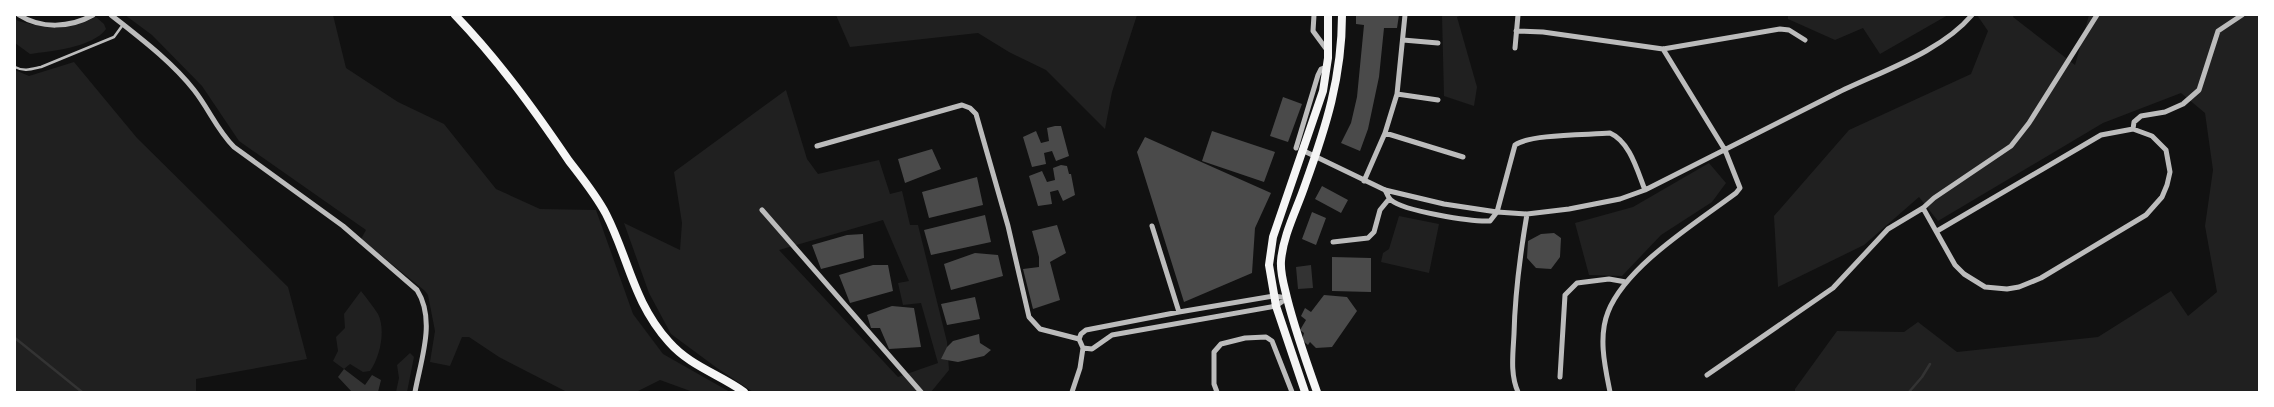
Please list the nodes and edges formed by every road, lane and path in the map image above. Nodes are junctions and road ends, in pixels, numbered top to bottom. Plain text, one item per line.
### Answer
1 (19, 15) edge
2 (93, 15) edge
3 (111, 15) edge
4 (455, 15) edge
5 (1314, 15) edge
6 (1328, 15) edge
7 (1342, 15) edge
8 (1405, 15) edge
9 (1518, 15) edge
10 (1972, 15) edge
11 (2097, 15) edge
12 (2242, 15) edge
13 (123, 24) junction
14 (1516, 30) junction
15 (1403, 40) junction
16 (1805, 40) dead end
17 (1438, 43) dead end
18 (1515, 48) dead end
19 (1663, 49) junction
20 (1328, 50) junction
21 (15, 67) edge
22 (1327, 67) junction
23 (1397, 94) junction
24 (1438, 100) dead end
25 (2133, 129) junction
26 (1385, 133) junction
27 (817, 146) dead end
28 (1296, 148) dead end
29 (1726, 150) junction
30 (1304, 151) junction
31 (1316, 156) junction
32 (1463, 157) dead end
33 (1364, 181) junction
34 (1385, 190) junction
35 (1645, 190) junction
36 (1389, 199) junction
37 (1923, 208) junction
38 (762, 210) dead end
39 (1497, 212) junction
40 (1527, 214) junction
41 (1152, 226) dead end
42 (1937, 231) junction
43 (1333, 242) dead end
44 (1626, 282) junction
45 (1274, 296) junction
46 (1287, 298) junction
47 (1276, 306) junction
48 (1178, 312) junction
49 (1109, 327) junction
50 (1112, 335) junction
51 (1079, 339) junction
52 (1083, 348) junction
53 (1707, 375) dead end
54 (1560, 377) dead end
55 (415, 392) edge
56 (744, 392) edge
57 (921, 392) edge
58 (1072, 392) edge
59 (1217, 392) edge
60 (1292, 392) edge
61 (1305, 392) edge
62 (1317, 392) edge
63 (1518, 392) edge
64 (1610, 392) edge

1 - 2 street
3 - 13 street
4 - 56 main road
5 - 20 street
6 - 20 main road
7 - 31 main road
8 - 15 street
9 - 14 street
10 - 29 street
11 - 37 street
12 - 25 street
13 - 21 lane
13 - 55 street
14 - 18 street
14 - 19 street
15 - 17 street
15 - 23 street
16 - 19 street
19 - 29 street
20 - 22 main road
22 - 28 street
22 - 30 main road
23 - 24 street
23 - 26 street
25 - 42 street
25 - 42 street
26 - 32 street
26 - 33 street
27 - 51 street
29 - 35 street
29 - 44 street
30 - 31 street
30 - 45 main road
31 - 33 street
31 - 46 main road
33 - 34 street
34 - 36 street
34 - 39 street
35 - 39 street
35 - 40 street
36 - 39 street
36 - 43 street
37 - 42 street
37 - 53 street
38 - 57 street
39 - 40 street
40 - 63 street
41 - 48 street
44 - 54 street
44 - 64 street
45 - 46 street
45 - 47 main road
45 - 48 street
46 - 47 street
46 - 62 main road
47 - 50 street
47 - 61 main road
48 - 49 street
49 - 50 street
49 - 51 street
50 - 52 street
51 - 52 street
52 - 58 street
59 - 60 street

